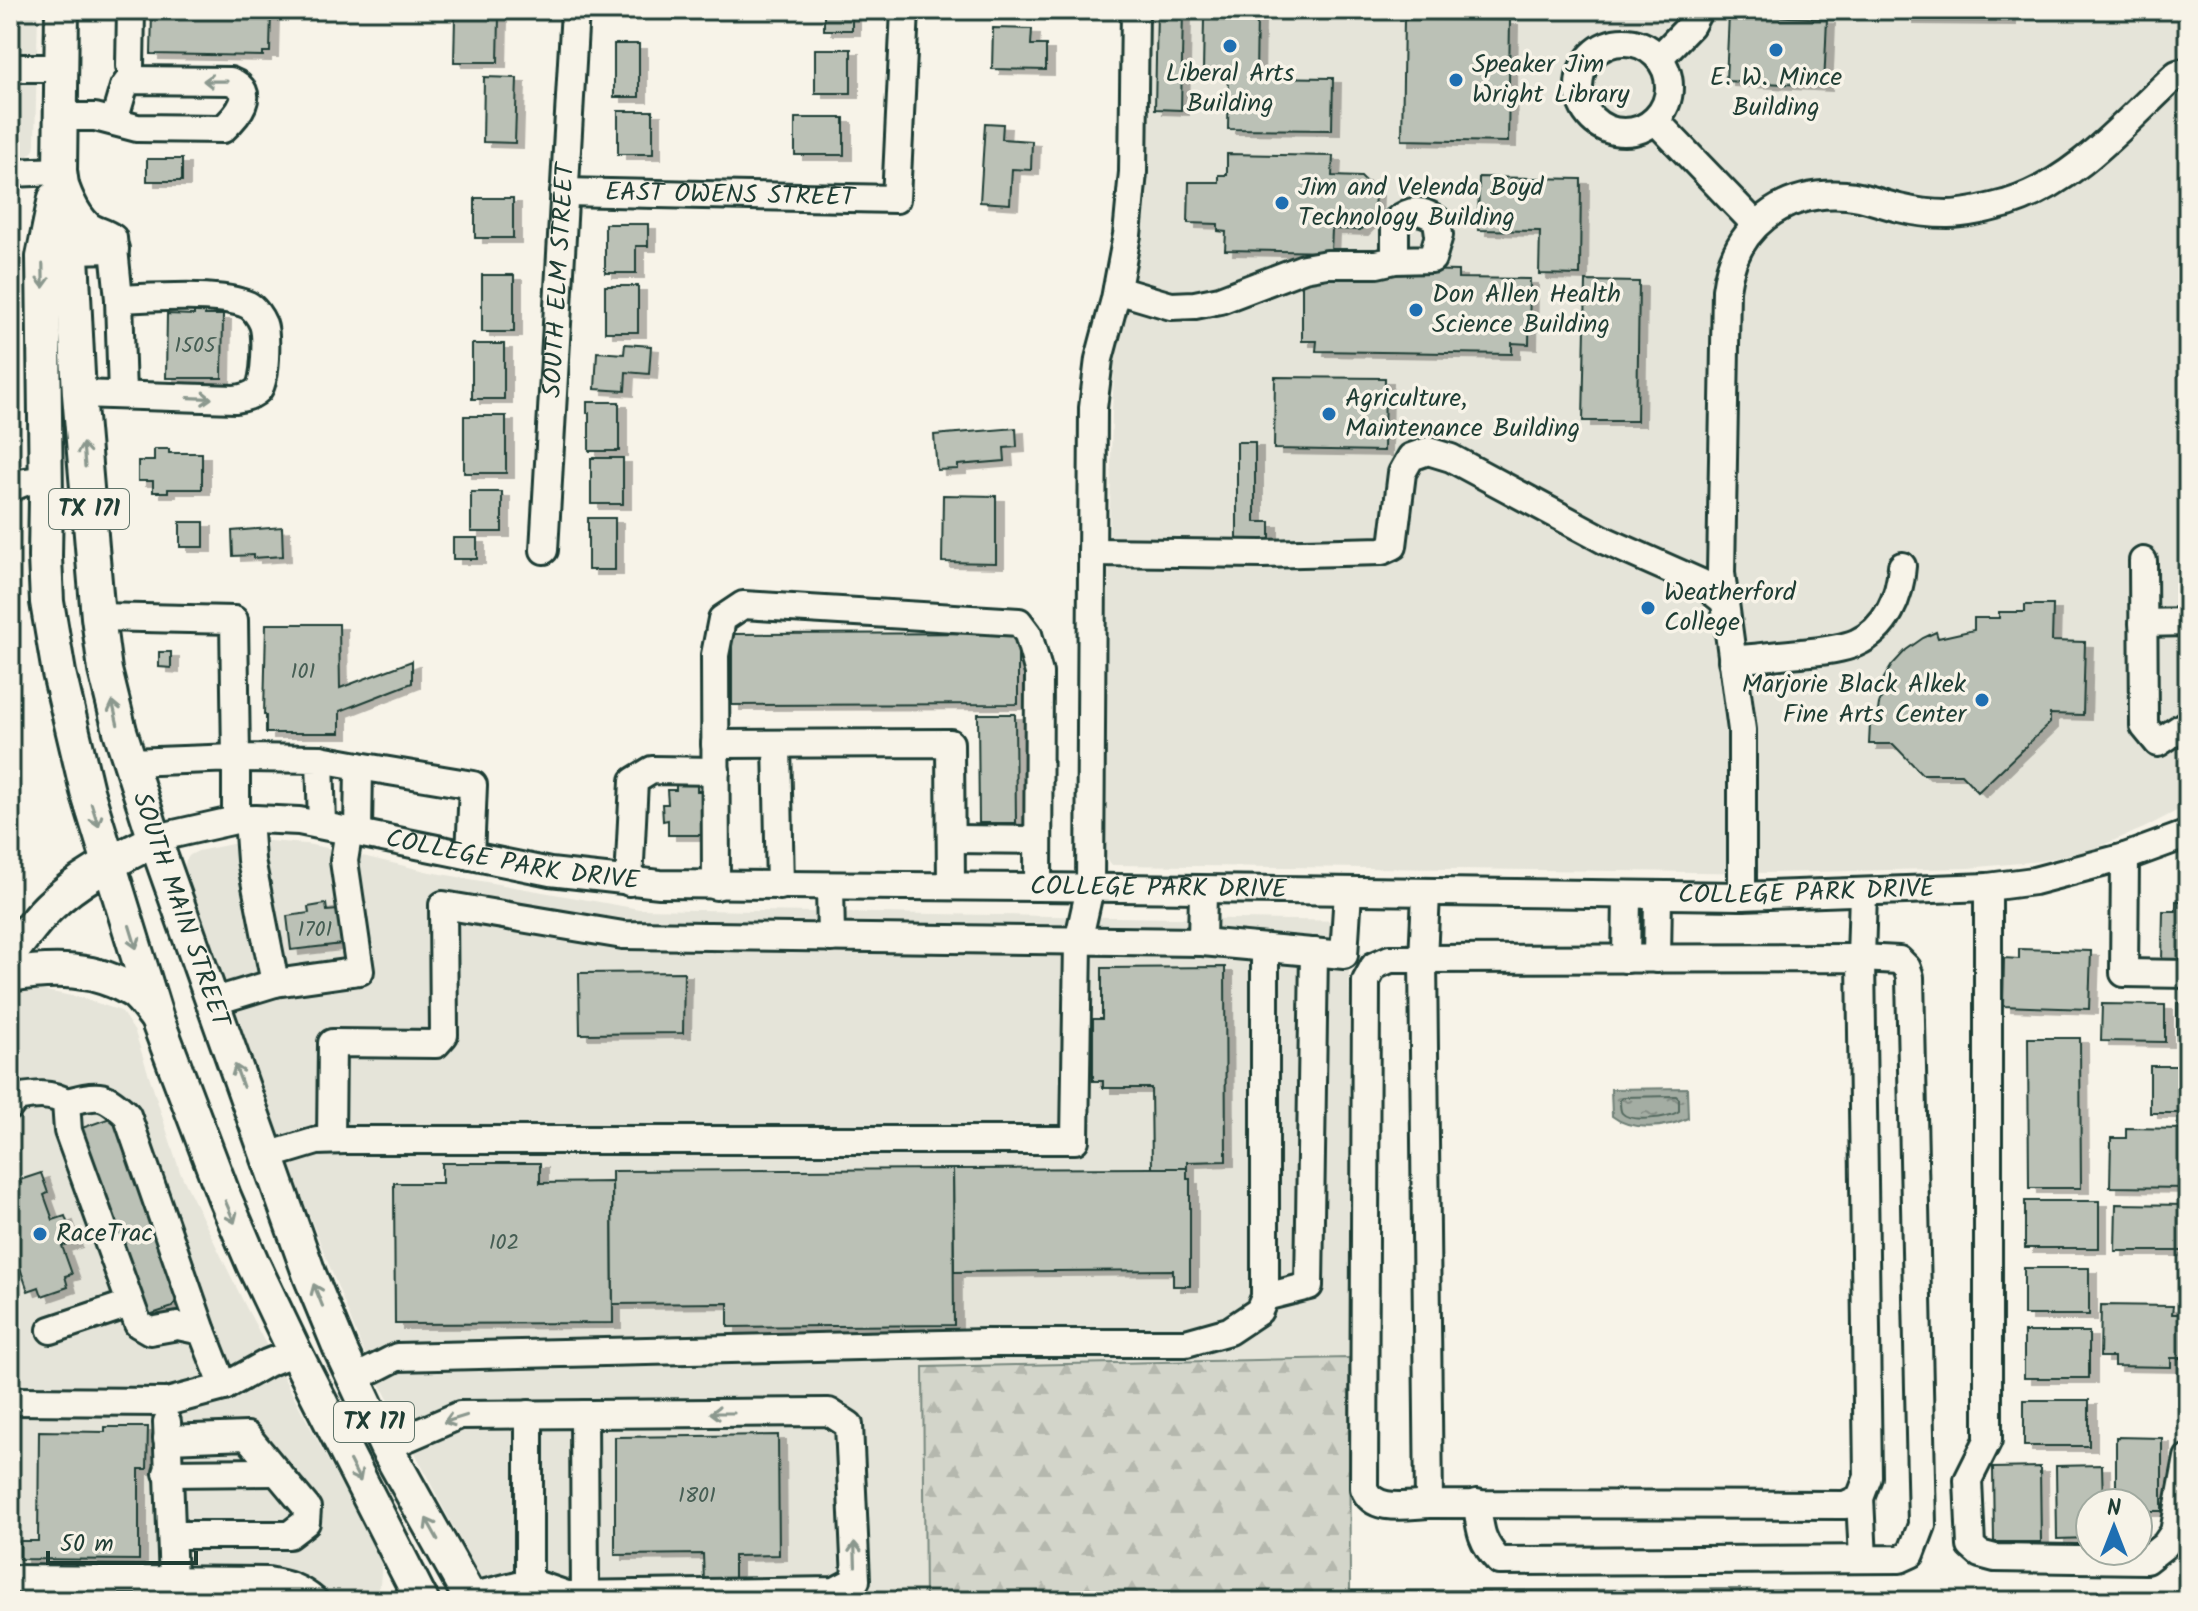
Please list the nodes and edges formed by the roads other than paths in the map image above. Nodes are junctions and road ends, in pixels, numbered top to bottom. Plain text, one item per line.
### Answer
1 (62, 10) edge
2 (131, 10) edge
3 (575, 10) edge
4 (905, 10) edge
5 (1135, 10) edge
6 (1699, 10) edge
7 (1659, 58) junction
8 (130, 66) dead end
9 (10, 68) edge
10 (62, 68) junction
11 (2188, 71) edge
12 (61, 117) junction
13 (1655, 120) junction
14 (114, 121) junction
15 (60, 171) junction
16 (10, 173) edge
17 (564, 192) junction
18 (1756, 225) junction
19 (115, 249) junction
20 (71, 250) junction
21 (1395, 260) dead end
22 (1117, 290) junction
23 (119, 299) junction
24 (79, 394) junction
25 (122, 395) junction
26 (46, 479) junction
27 (10, 488) edge
28 (544, 550) dead end
29 (1092, 552) junction
30 (2143, 561) dead end
31 (1902, 566) dead end
32 (1724, 601) junction
33 (98, 617) junction
34 (2188, 622) edge
35 (2143, 623) junction
36 (1732, 660) junction
37 (2188, 723) edge
38 (715, 744) junction
39 (777, 744) junction
40 (236, 758) junction
41 (320, 759) junction
42 (130, 762) junction
43 (359, 766) junction
44 (716, 771) junction
45 (242, 820) junction
46 (2188, 820) edge
47 (322, 824) junction
48 (353, 831) junction
49 (2188, 834) edge
50 (951, 839) junction
51 (155, 840) junction
52 (1038, 840) junction
53 (2162, 842) junction
54 (470, 856) junction
55 (2125, 857) junction
56 (110, 863) junction
57 (629, 882) junction
58 (716, 886) junction
59 (780, 886) junction
60 (830, 886) junction
61 (951, 886) junction
62 (1038, 887) junction
63 (1988, 887) junction
64 (1090, 888) junction
65 (1203, 890) junction
66 (1348, 892) junction
67 (1863, 893) junction
68 (1426, 894) junction
69 (1627, 896) junction
70 (1658, 896) junction
71 (1742, 896) junction
72 (831, 938) junction
73 (1078, 942) junction
74 (1202, 942) junction
75 (1265, 948) junction
76 (1314, 952) junction
77 (10, 954) edge
78 (1861, 958) junction
79 (1423, 959) junction
80 (1626, 959) junction
81 (1657, 959) junction
82 (2188, 974) edge
83 (10, 975) edge
84 (275, 983) junction
85 (212, 1002) junction
86 (157, 1019) junction
87 (66, 1102) junction
88 (10, 1106) edge
89 (331, 1140) junction
90 (267, 1156) junction
91 (1265, 1297) junction
92 (129, 1304) junction
93 (51, 1330) dead end
94 (202, 1331) junction
95 (295, 1352) junction
96 (354, 1379) junction
97 (224, 1387) junction
98 (10, 1401) edge
99 (167, 1402) junction
100 (529, 1414) junction
101 (584, 1414) junction
102 (167, 1439) junction
103 (386, 1447) junction
104 (2188, 1458) edge
105 (277, 1472) junction
106 (167, 1473) junction
107 (1860, 1498) junction
108 (1477, 1503) junction
109 (1429, 1504) junction
110 (172, 1535) junction
111 (1863, 1559) junction
112 (10, 1579) edge
113 (173, 1581) junction
114 (529, 1582) junction
115 (585, 1595) junction
116 (468, 1600) edge
117 (315, 1601) edge
118 (422, 1601) edge

1 - 10 main road, SOUTH MAIN STREET / TX 171
2 - 8 street
3 - 17 street, SOUTH ELM STREET
4 - 17 street, EAST OWENS STREET
5 - 22 street
6 - 7 street
7 - 13 street
7 - 13 street
9 - 10 street
10 - 12 main road, SOUTH MAIN STREET / TX 171
11 - 18 street
12 - 14 street
12 - 15 main road, SOUTH MAIN STREET / TX 171
13 - 18 street
14 -> 14 street
15 - 16 street
15 - 19 street
15 - 20 main road, SOUTH MAIN STREET / TX 171
15 -> 26 main road, SOUTH MAIN STREET / TX 171
17 - 28 street, SOUTH ELM STREET
18 - 32 street
19 - 20 street
19 - 23 street
20 - 24 main road, SOUTH MAIN STREET / TX 171
21 - 22 street
22 - 29 street
23 - 25 street
25 -> 23 street
24 - 25 street
33 -> 24 main road, SOUTH MAIN STREET / TX 171
26 - 27 street
26 -> 56 main road, SOUTH MAIN STREET / TX 171
29 - 32 street
29 - 64 street
30 - 35 street
31 - 36 street
32 - 36 street
33 - 40 street
42 -> 33 main road, SOUTH MAIN STREET / TX 171
34 - 35 street
35 - 37 street
36 - 71 street
38 - 39 street
38 - 44 street
38 - 52 street
39 - 50 street
39 - 59 street
40 - 41 street
40 - 42 street
40 - 45 street
41 - 43 street
41 - 47 street
42 - 51 main road, SOUTH MAIN STREET / TX 171
43 - 48 street
43 - 54 street
44 - 57 street
44 - 58 street
45 - 47 street, COLLEGE PARK DRIVE
45 - 51 street, COLLEGE PARK DRIVE
45 - 84 street
46 - 53 street, COLLEGE PARK DRIVE
47 - 48 street, COLLEGE PARK DRIVE
48 - 54 street, COLLEGE PARK DRIVE
48 - 84 street
49 - 53 street, COLLEGE PARK DRIVE
50 - 52 street
50 - 61 street
51 - 56 main road
51 - 85 main road, SOUTH MAIN STREET / TX 171
52 - 62 street
53 - 55 street, COLLEGE PARK DRIVE
54 - 57 street, COLLEGE PARK DRIVE
55 - 63 street, COLLEGE PARK DRIVE
55 - 82 street
56 - 77 main road
56 -> 86 main road, SOUTH MAIN STREET / TX 171
57 - 58 street, COLLEGE PARK DRIVE
58 - 59 street, COLLEGE PARK DRIVE
59 - 60 street, COLLEGE PARK DRIVE
60 - 61 street, COLLEGE PARK DRIVE
60 - 72 street
61 - 62 street, COLLEGE PARK DRIVE
62 - 64 street, COLLEGE PARK DRIVE
63 - 67 street, COLLEGE PARK DRIVE
63 - 104 street
64 - 65 street, COLLEGE PARK DRIVE
64 - 73 street
65 - 66 street, COLLEGE PARK DRIVE
65 - 74 street
66 - 68 street, COLLEGE PARK DRIVE
66 - 76 street
67 - 71 street, COLLEGE PARK DRIVE
67 - 78 street
68 - 69 street, COLLEGE PARK DRIVE
68 - 79 street
69 - 70 street, COLLEGE PARK DRIVE
69 - 80 street
70 - 71 street, COLLEGE PARK DRIVE
70 - 81 street
72 - 73 street
72 - 89 street
73 - 74 street
73 - 89 street
74 - 75 street
75 - 76 street
75 - 91 street
76 - 91 street
78 - 81 street
78 - 107 street
78 - 111 street
79 - 80 street
79 - 109 street
79 - 109 street
80 - 81 street
83 - 86 main road
84 - 85 street
90 -> 85 main road, SOUTH MAIN STREET / TX 171
86 -> 95 main road, SOUTH MAIN STREET / TX 171
87 - 88 street
87 - 92 street
87 - 94 street
89 - 90 street
96 -> 90 main road, SOUTH MAIN STREET / TX 171
91 - 96 street
92 - 93 street
92 - 94 street
94 - 97 street
95 - 97 street
95 -> 118 main road, SOUTH MAIN STREET / TX 171
96 - 103 main road, SOUTH MAIN STREET / TX 171
97 - 99 street
98 - 99 street
99 - 102 street
100 - 101 street
100 -> 103 street
100 - 114 street
101 - 115 street
115 -> 101 street
102 - 105 street
102 - 106 street
116 -> 103 main road, SOUTH MAIN STREET / TX 171
105 - 106 street
105 - 110 street
106 - 110 street
107 - 108 street
107 - 111 street
108 - 109 street
108 - 111 street
110 - 113 street
112 - 113 street
113 - 117 street
114 - 115 street
114 - 116 street

